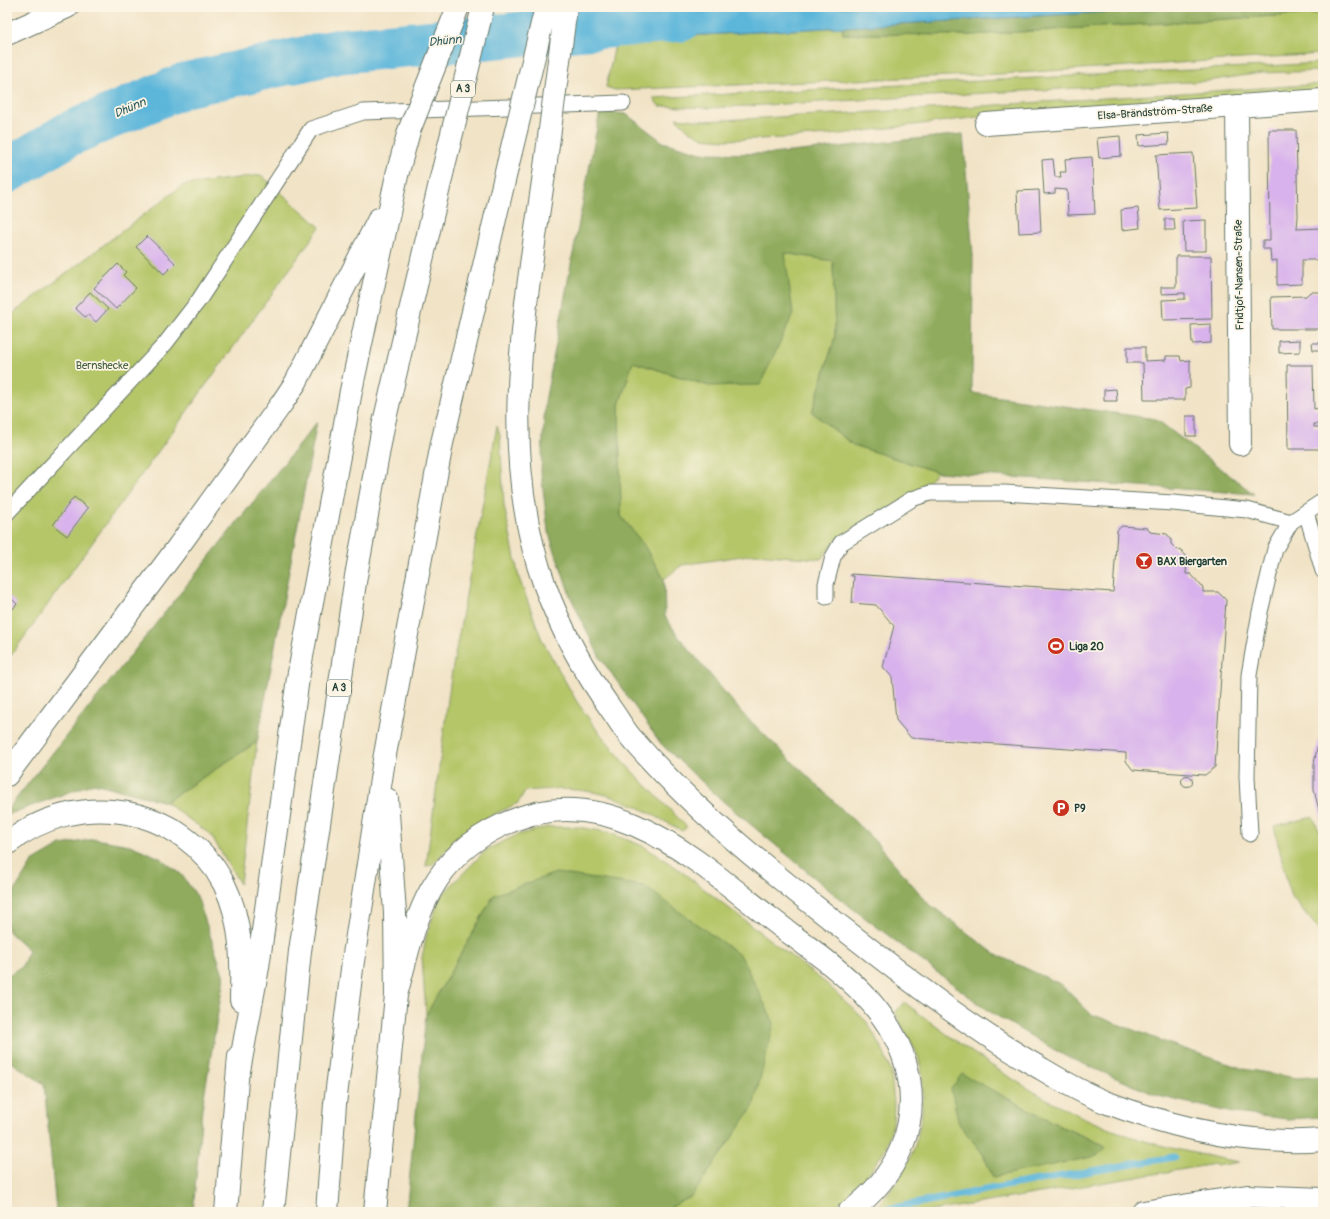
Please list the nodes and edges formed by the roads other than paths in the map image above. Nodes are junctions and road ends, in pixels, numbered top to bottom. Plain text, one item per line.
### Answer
1 (67, 7) edge
2 (458, 7) edge
3 (483, 7) edge
4 (546, 7) edge
5 (566, 7) edge
6 (7, 34) edge
7 (1323, 100) edge
8 (623, 103) dead end
9 (1237, 106) junction
10 (986, 124) dead end
11 (394, 185) junction
12 (1240, 444) dead end
13 (1323, 501) edge
14 (1306, 512) junction
15 (7, 513) edge
16 (1291, 522) junction
17 (1323, 571) edge
18 (826, 597) dead end
19 (384, 760) junction
20 (7, 775) edge
21 (1250, 834) dead end
22 (7, 844) edge
23 (396, 995) junction
24 (239, 1071) junction
25 (1323, 1140) edge
26 (1323, 1199) edge
27 (1323, 1207) edge
28 (226, 1212) edge
29 (273, 1212) edge
30 (327, 1212) edge
31 (375, 1212) edge
32 (849, 1212) edge
33 (1143, 1212) edge
34 (1293, 1212) edge

1 - 6 main road
2 - 11 main road, bridge
3 - 29 main road, A 3, bridge
4 - 19 main road, bridge
5 - 25 main road, bridge
7 - 9 main road, Elsa-Brändström-Straße
8 - 15 lane
9 - 10 main road, Elsa-Brändström-Straße
9 - 12 main road, Fridtjof-Nansen-Straße
11 - 20 main road
11 - 24 main road
13 - 14 lane
14 - 16 lane
14 - 17 lane
16 - 18 lane
16 - 21 lane
19 - 23 main road
19 - 30 main road
22 - 24 main road
23 - 31 main road
23 - 32 main road
24 - 28 main road
26 - 33 main road
27 - 34 main road

